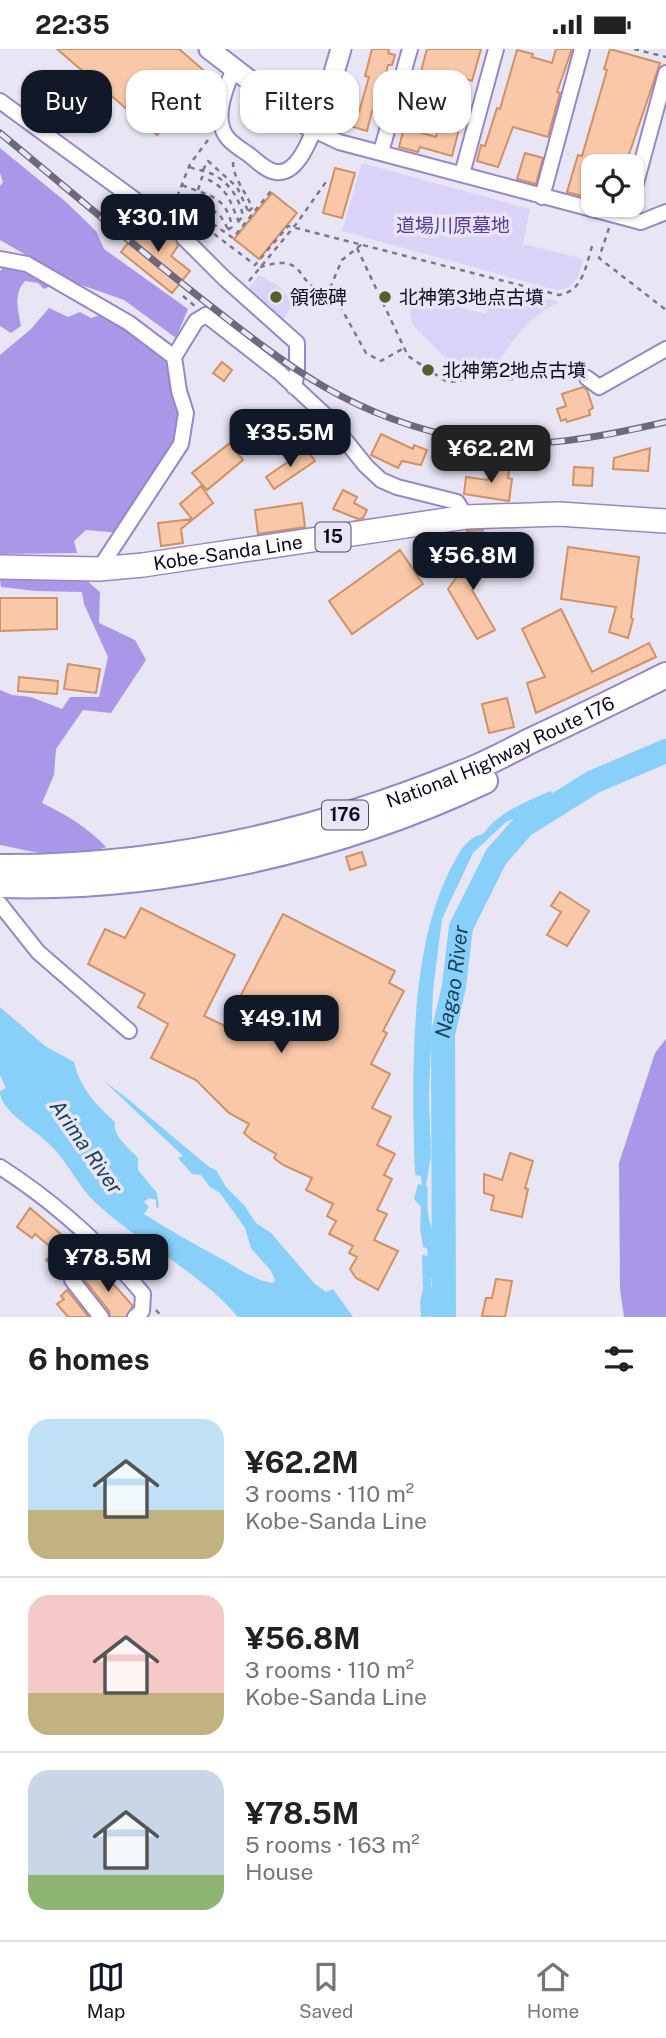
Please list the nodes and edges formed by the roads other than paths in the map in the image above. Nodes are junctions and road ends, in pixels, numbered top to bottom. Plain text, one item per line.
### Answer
1 (209, 49) edge
2 (341, 49) edge
3 (410, 49) edge
4 (496, 49) edge
5 (582, 49) edge
6 (234, 69) junction
7 (335, 70) edge
8 (666, 73) edge
9 (240, 74) edge
10 (0, 101) edge
11 (312, 133) edge
12 (320, 133) edge
13 (381, 152) junction
14 (644, 154) edge
15 (462, 174) junction
16 (542, 197) junction
17 (581, 205) edge
18 (666, 212) edge
19 (157, 216) tunnel mouth
20 (631, 217) edge
21 (184, 238) tunnel mouth
22 (0, 260) edge
23 (666, 349) edge
24 (174, 357) junction
25 (587, 378) road end
26 (294, 387) junction
27 (466, 517) junction
28 (666, 521) edge
29 (0, 567) edge
30 (99, 569) junction
31 (666, 675) edge
32 (666, 695) edge
33 (0, 867) edge
34 (0, 885) edge
35 (0, 904) edge
36 (129, 1031) dead end
37 (0, 1167) edge
38 (100, 1247) junction
39 (101, 1317) edge
40 (135, 1317) edge

1 - 6 street
2 - 7 street
3 - 13 street
4 - 15 street
5 - 16 street
6 - 9 street
6 - 11 street
8 - 14 street
10 - 19 street
12 - 13 street
13 - 15 street
15 - 16 street
16 - 17 street
18 - 20 street
21 - 26 street
22 - 24 street
23 - 25 street
24 - 26 street
24 - 30 street
26 - 27 street
27 - 28 main road, Kobe-Sanda Line / 15
27 - 30 main road, Kobe-Sanda Line / 15
29 - 30 main road, Kobe-Sanda Line / 15
31 - 33 highway, National Highway Route 176 / 176
32 - 34 highway, National Highway Route 176 / 176
35 - 36 street
37 - 38 street
38 - 39 street
38 - 40 street

